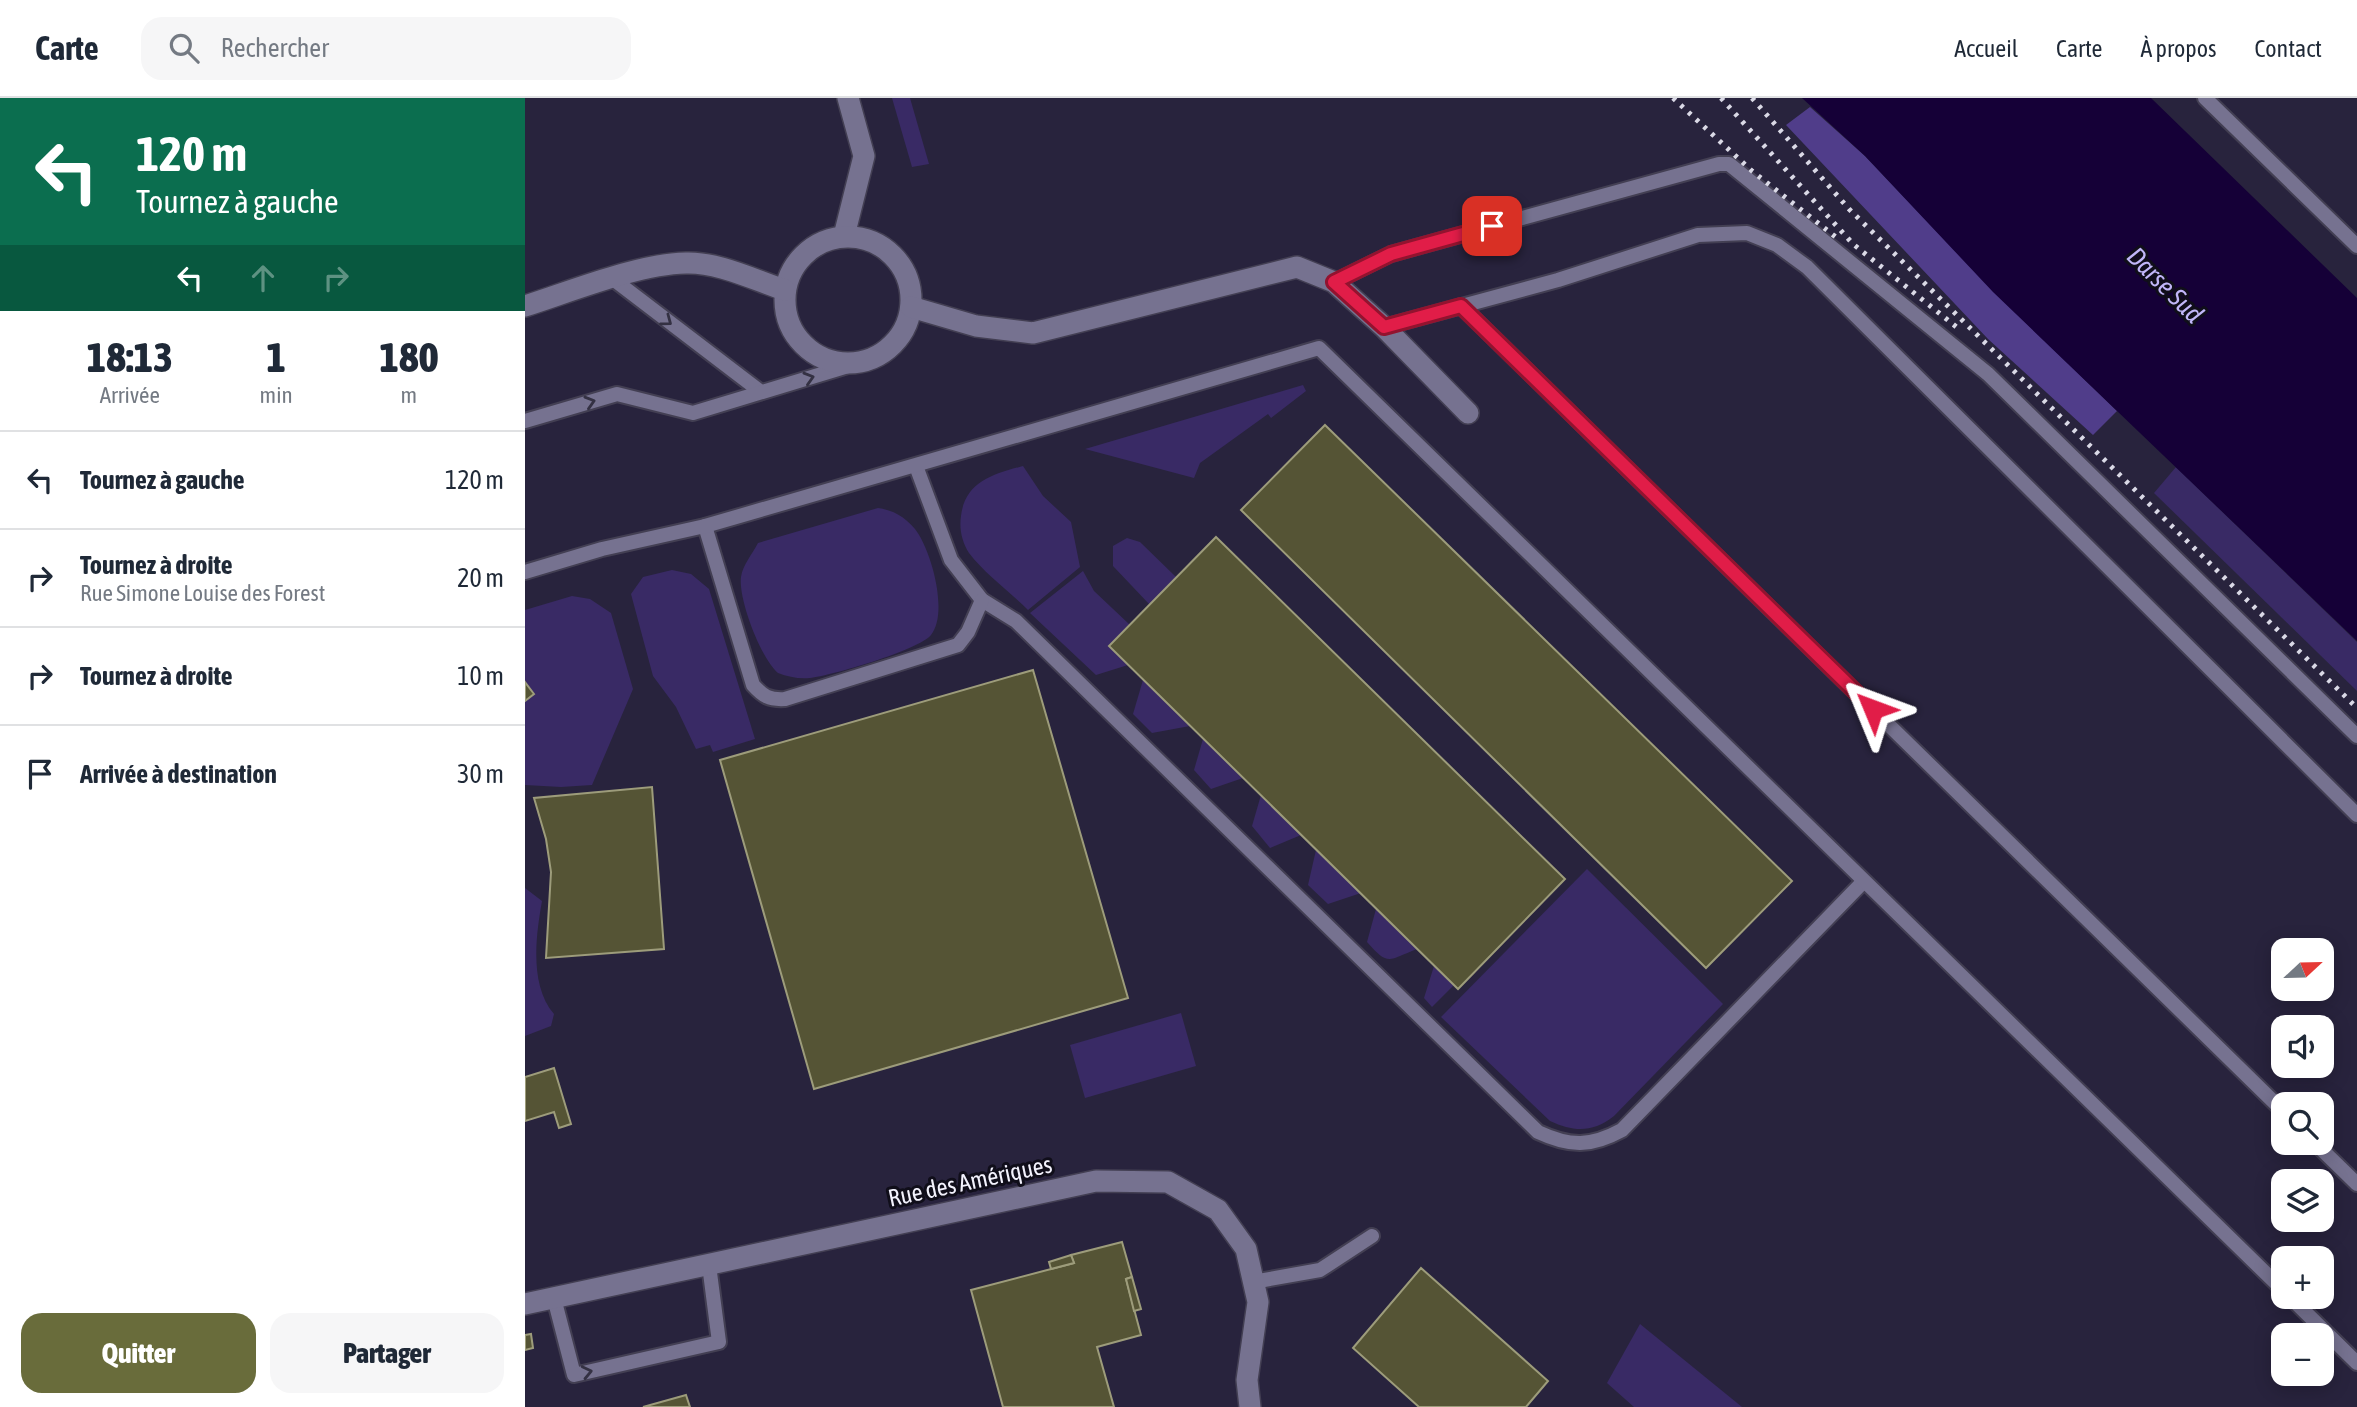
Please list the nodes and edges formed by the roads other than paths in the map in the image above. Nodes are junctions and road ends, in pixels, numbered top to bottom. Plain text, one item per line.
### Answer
1 (848, 98) edge
2 (2204, 98) edge
3 (844, 236) junction
4 (2357, 246) edge
5 (613, 279) junction
6 (1334, 282) junction
7 (785, 290) junction
8 (525, 306) edge
9 (1461, 306) junction
10 (911, 307) junction
11 (1384, 327) junction
12 (858, 363) junction
13 (761, 392) junction
14 (1468, 413) dead end
15 (525, 421) edge
16 (916, 466) junction
17 (705, 527) junction
18 (525, 572) edge
19 (982, 600) junction
20 (2357, 736) edge
21 (2357, 815) edge
22 (1863, 882) junction
23 (2271, 1099) edge
24 (2327, 1155) edge
25 (2357, 1184) edge
26 (1372, 1236) dead end
27 (709, 1265) junction
28 (2271, 1278) edge
29 (1254, 1282) junction
30 (554, 1298) junction
31 (525, 1304) edge
32 (2302, 1309) edge
33 (2357, 1363) edge
34 (1250, 1407) edge

1 - 3 street
2 - 4 lane
3 - 7 street
3 - 10 street
5 - 7 street
5 - 8 street
5 -> 13 lane
6 - 10 street
6 - 11 street
6 - 20 lane
7 - 12 street
9 - 11 lane
9 - 21 lane
9 - 23 lane
10 - 12 street
11 - 14 street
13 -> 12 lane
15 -> 13 lane
16 - 17 lane
16 - 19 lane
16 - 22 lane
17 - 18 lane
17 - 19 lane
19 - 22 lane
22 - 28 lane
24 - 25 lane
26 - 29 lane
27 - 29 street, Rue des Amériques
27 - 30 street, Rue des Amériques
30 -> 27 lane
29 - 34 street, Rue des Amériques
30 - 31 street, Rue des Amériques
32 - 33 lane

